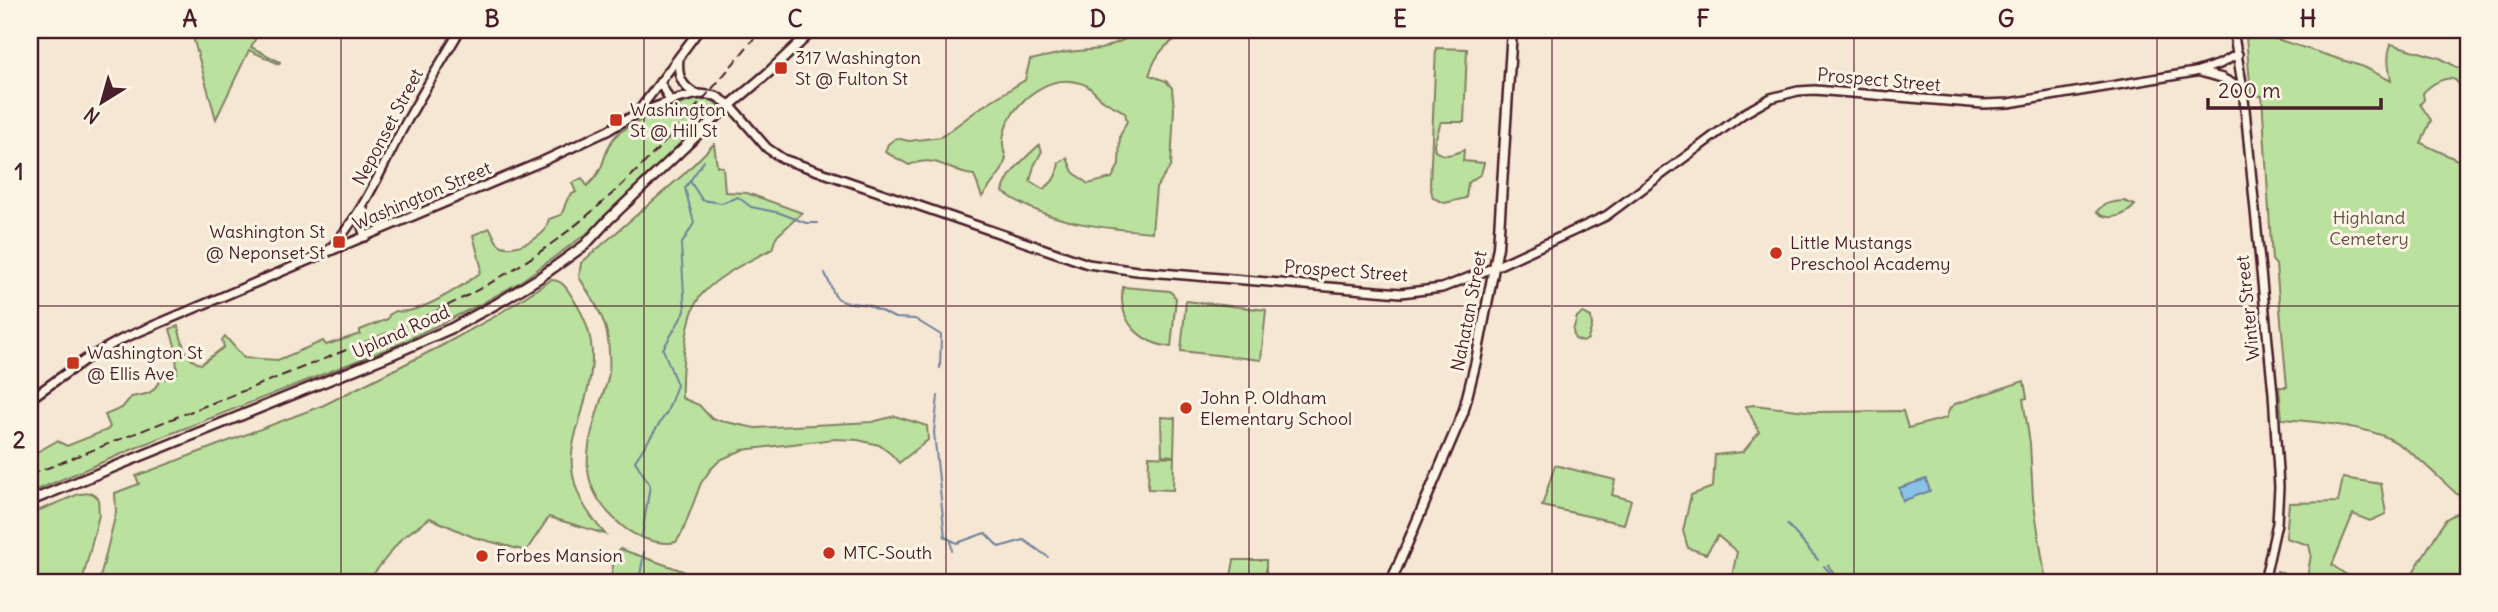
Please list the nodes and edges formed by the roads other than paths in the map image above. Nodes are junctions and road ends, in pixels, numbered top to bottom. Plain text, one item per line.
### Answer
1 (460, 30) edge
2 (699, 30) edge
3 (813, 30) edge
4 (1512, 30) edge
5 (2235, 31) edge
6 (2238, 54) junction
7 (679, 57) junction
8 (2195, 72) junction
9 (660, 82) junction
10 (2243, 89) junction
11 (696, 94) junction
12 (670, 101) junction
13 (730, 105) junction
14 (636, 114) junction
15 (366, 202) junction
16 (351, 226) junction
17 (362, 238) junction
18 (326, 253) junction
19 (1495, 267) junction
20 (30, 399) edge
21 (30, 501) edge
22 (1391, 582) edge
23 (2264, 582) edge

1 - 15 street, Neponset Street
2 - 7 street
3 - 13 main road
4 - 19 main road, Nahatan Street
5 - 6 street, Winter Street
6 - 8 street, Prospect Street
6 - 10 street, Winter Street
7 - 9 street
7 - 11 street
8 - 10 street, Prospect Street
8 - 19 street, Prospect Street
9 - 12 street
9 - 14 street
10 - 23 street, Winter Street
11 - 12 street, Washington Street
11 - 13 street
12 - 14 street, Washington Street
13 - 19 street, Prospect Street
13 - 21 main road, Upland Road
14 - 17 street, Washington Street
15 - 16 street, Neponset Street
15 - 17 street, Neponset Street
16 - 17 street
16 - 18 street, Neponset Street
17 - 18 street, Washington Street
18 - 20 street, Washington Street
19 - 22 main road, Nahatan Street

